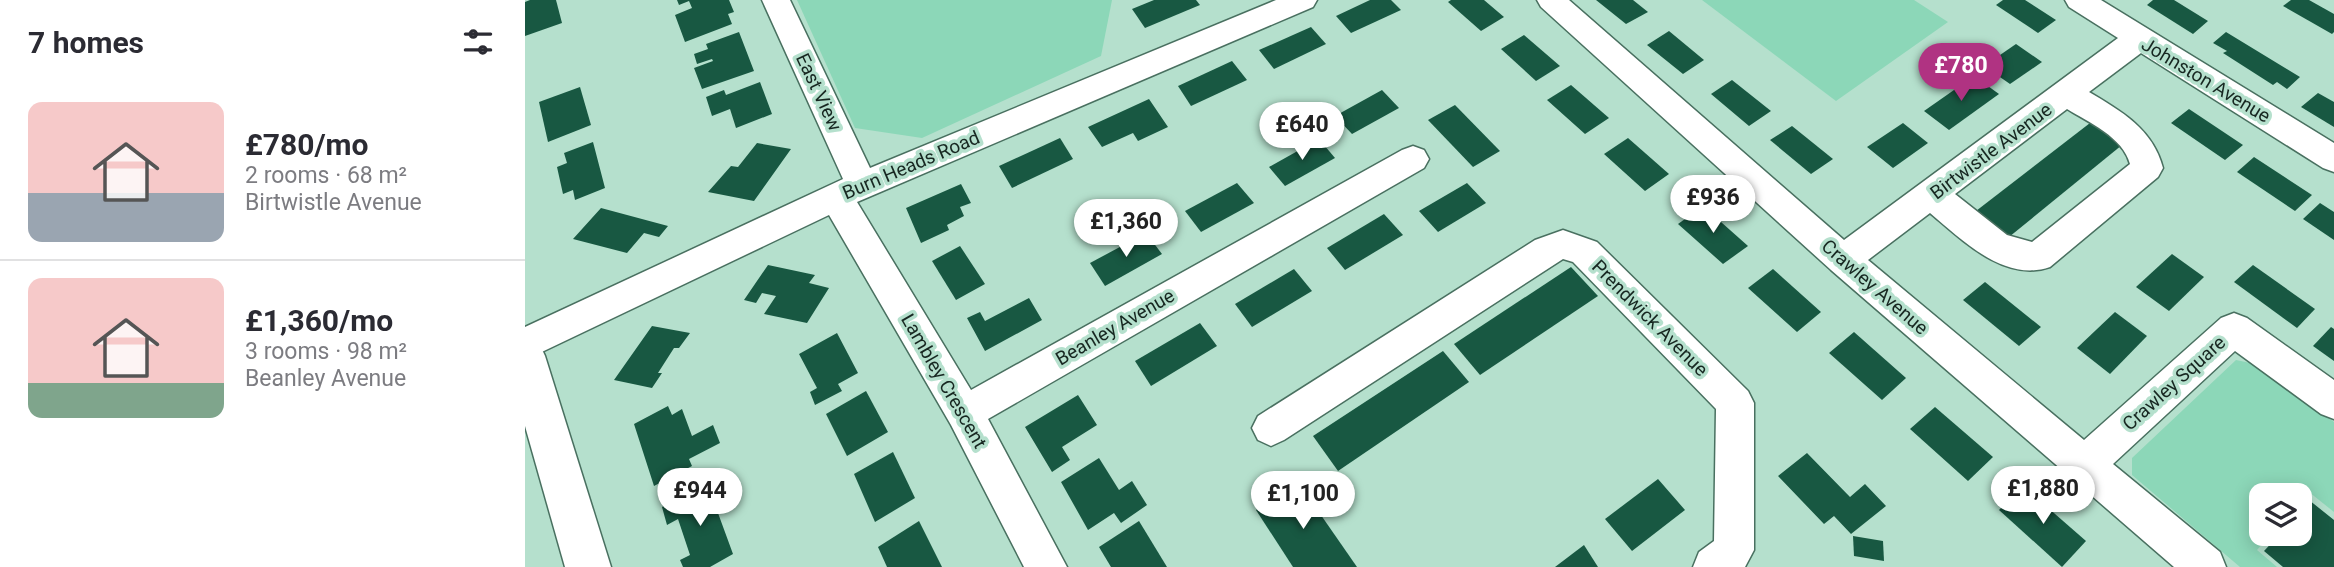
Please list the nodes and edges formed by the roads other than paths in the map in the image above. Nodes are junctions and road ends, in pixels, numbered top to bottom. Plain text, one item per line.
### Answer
1 (776, 0) edge
2 (1303, 0) edge
3 (1551, 0) edge
4 (2079, 0) edge
5 (2138, 39) junction
6 (2067, 94) junction
7 (1413, 159) dead end
8 (2334, 159) edge
9 (849, 191) junction
10 (1932, 195) junction
11 (1843, 260) junction
12 (525, 344) edge
13 (525, 356) edge
14 (2334, 402) edge
15 (964, 413) junction
16 (1271, 428) dead end
17 (2085, 465) junction
18 (588, 567) edge
19 (1046, 567) edge
20 (1714, 567) edge
21 (2205, 567) edge

1 - 9 street, East View
2 - 9 street, Burn Heads Road
3 - 11 street, Crawley Avenue
4 - 5 street, Johnston Avenue
5 - 6 street, Birtwistle Avenue
5 - 8 street, Johnston Avenue
6 - 10 street, Birtwistle Avenue
6 - 10 street
7 - 15 street, Beanley Avenue
9 - 12 street, Burn Heads Road
9 - 15 street, Lambley Crescent
10 - 11 street, Birtwistle Avenue
11 - 17 street, Crawley Avenue
13 - 18 main road
14 - 17 street, Crawley Square
15 - 19 street, Lambley Crescent
16 - 20 street, Prendwick Avenue
17 - 21 street, Crawley Avenue

